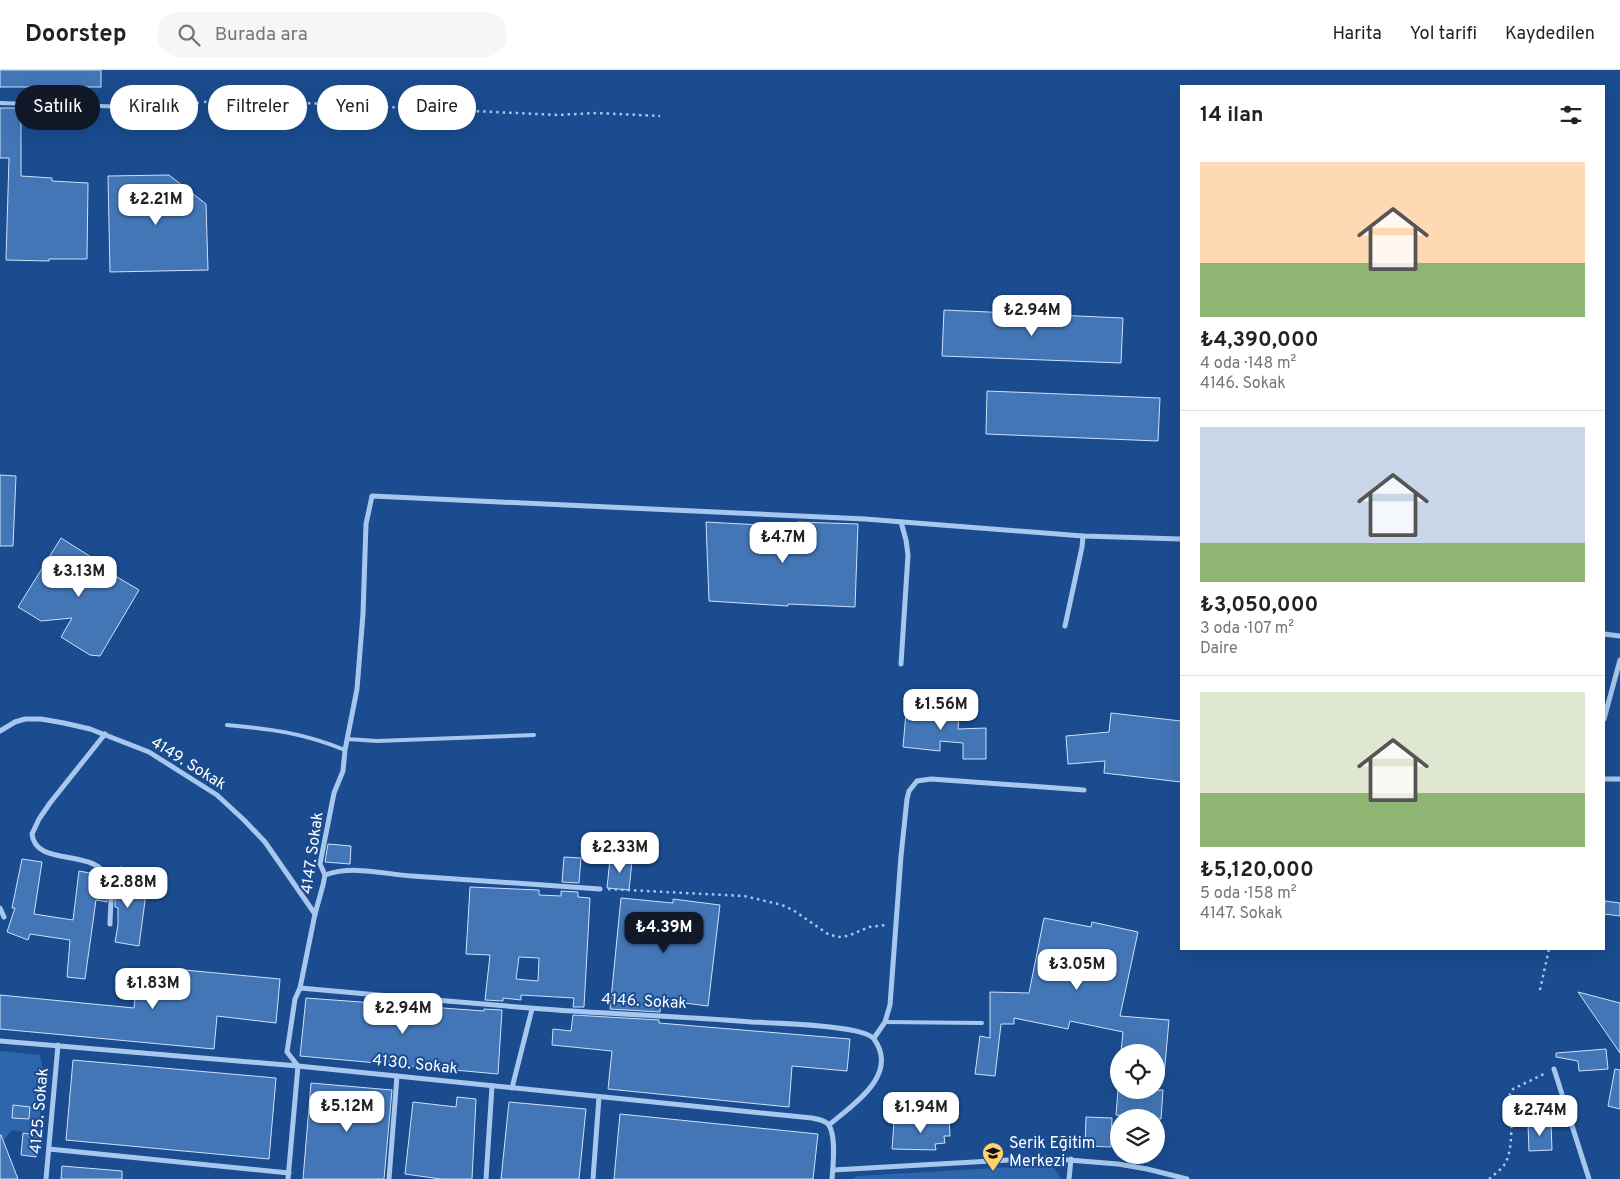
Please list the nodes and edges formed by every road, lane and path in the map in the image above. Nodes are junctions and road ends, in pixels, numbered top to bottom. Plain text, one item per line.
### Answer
1 (0, 103) edge
2 (198, 103) edge
3 (110, 106) edge
4 (660, 116) dead end
5 (900, 522) junction
6 (1083, 536) junction
7 (1180, 539) edge
8 (1065, 626) dead end
9 (1605, 634) edge
10 (1620, 636) edge
11 (1620, 660) edge
12 (901, 664) dead end
13 (1605, 714) edge
14 (227, 725) dead end
15 (0, 731) edge
16 (105, 734) junction
17 (534, 735) dead end
18 (347, 738) junction
19 (345, 750) junction
20 (1605, 779) edge
21 (1620, 779) edge
22 (1084, 790) dead end
23 (325, 875) junction
24 (600, 889) joint
25 (0, 908) edge
26 (315, 914) junction
27 (4, 916) dead end
28 (110, 924) dead end
29 (896, 925) junction
30 (1549, 950) edge
31 (300, 988) junction
32 (1540, 990) dead end
33 (532, 1009) junction
34 (885, 1022) junction
35 (982, 1023) dead end
36 (874, 1038) junction
37 (0, 1041) edge
38 (58, 1045) junction
39 (298, 1066) junction
40 (1554, 1069) joint
41 (397, 1076) junction
42 (492, 1086) junction
43 (512, 1088) junction
44 (599, 1097) junction
45 (827, 1124) junction
46 (49, 1149) junction
47 (1071, 1159) junction
48 (833, 1170) junction
49 (288, 1176) edge
50 (46, 1179) edge
51 (389, 1179) edge
52 (486, 1179) edge
53 (593, 1179) edge
54 (832, 1179) edge
55 (1069, 1179) edge
56 (1187, 1179) edge
57 (1488, 1179) edge
58 (1589, 1179) edge

1 - 3 lane
2 - 4 path
5 - 6 street
5 - 12 street
5 - 18 street, 4147. Sokak
6 - 7 street
6 - 8 street
9 - 10 street
11 - 13 street
14 - 19 lane
15 - 16 street, 4149. Sokak
16 - 26 street, 4149. Sokak
16 - 28 street
17 - 18 lane
18 - 19 street, 4147. Sokak
19 - 23 street, 4147. Sokak
20 - 21 street
22 - 29 street
23 - 24 street
23 - 26 street, 4147. Sokak
24 - 29 path
25 - 27 street
26 - 31 street, 4147. Sokak
29 - 34 street
30 - 32 path
31 - 33 street, 4146. Sokak
31 - 39 street, 4147. Sokak
33 - 36 street, 4146. Sokak
33 - 43 street
34 - 35 lane
34 - 36 street
36 - 45 street
37 - 38 street, 4130. Sokak
38 - 39 street, 4130. Sokak
38 - 46 street, 4125. Sokak
39 - 41 street, 4130. Sokak
39 - 49 street, 4147. Sokak
40 - 57 path
40 - 58 street
41 - 42 street, 4130. Sokak
41 - 51 street
42 - 43 street, 4130. Sokak
42 - 52 street
43 - 44 street, 4130. Sokak
44 - 45 street, 4130. Sokak
44 - 53 street
45 - 48 street
46 - 49 street
46 - 50 street, 4125. Sokak
47 - 48 street
47 - 55 street
47 - 56 street
48 - 54 street

